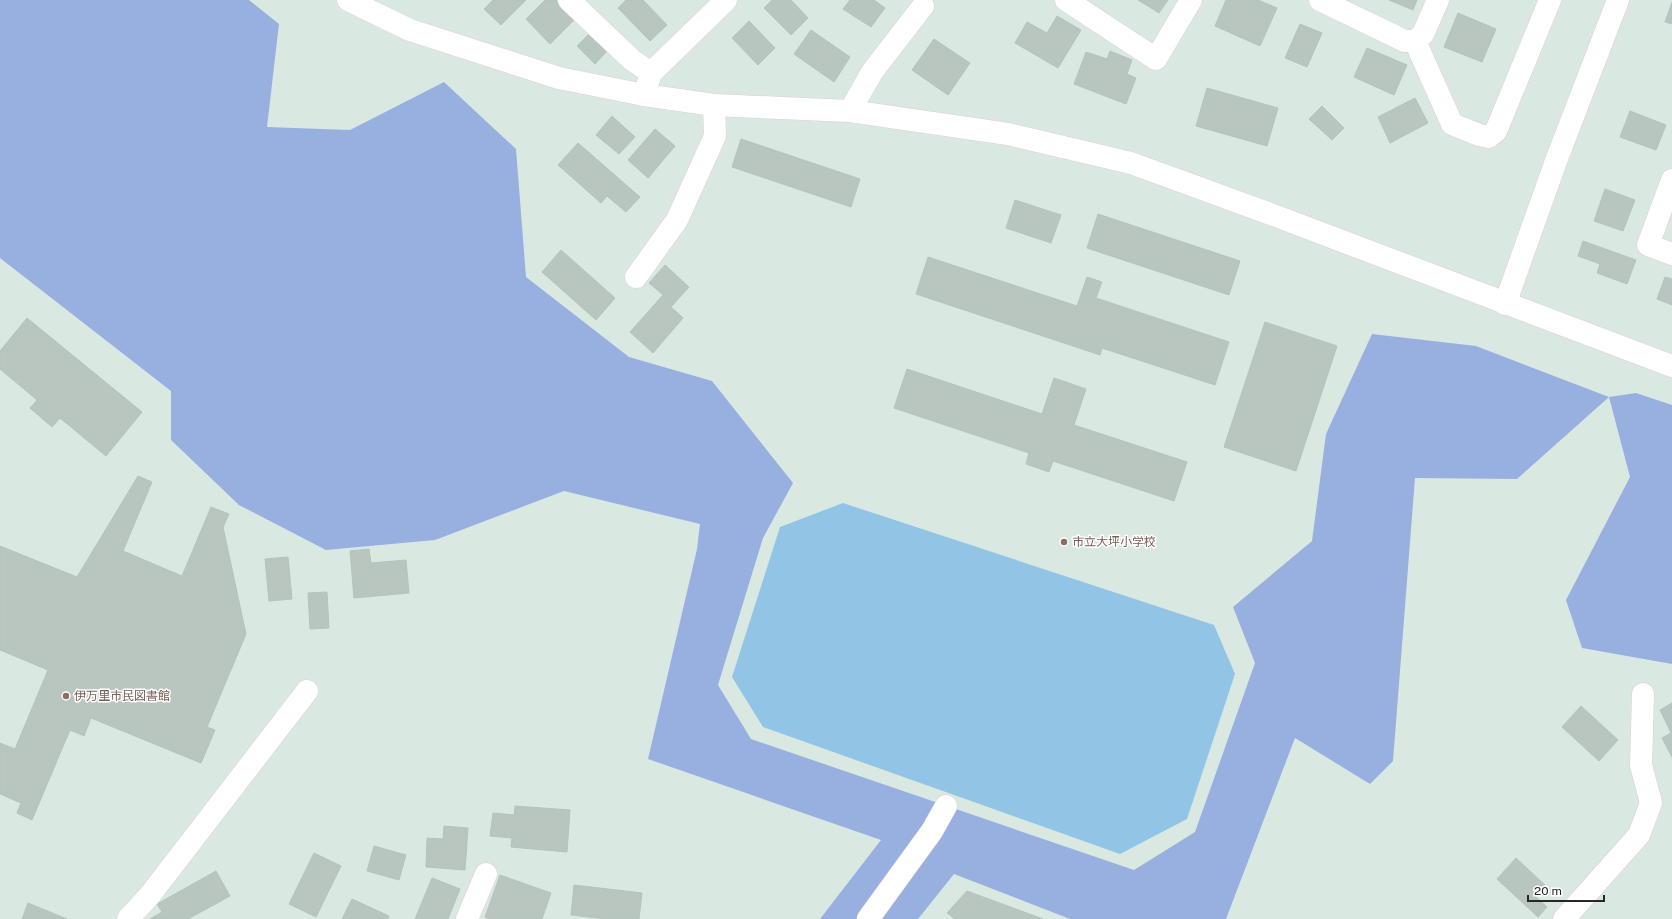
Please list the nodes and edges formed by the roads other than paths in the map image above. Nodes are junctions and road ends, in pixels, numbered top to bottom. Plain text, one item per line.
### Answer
1 (348, 0) edge
2 (569, 0) edge
3 (726, 0) edge
4 (1066, 0) edge
5 (1191, 0) edge
6 (1320, 0) edge
7 (1438, 0) edge
8 (1550, 0) edge
9 (1618, 0) edge
10 (923, 6) dead end
11 (1415, 41) junction
12 (651, 73) junction
13 (644, 95) junction
14 (714, 105) junction
15 (850, 111) junction
16 (1672, 180) edge
17 (1672, 254) edge
18 (636, 277) dead end
19 (1505, 304) junction
20 (1672, 366) edge
21 (307, 690) dead end
22 (1643, 694) dead end
23 (946, 806) dead end
24 (486, 874) dead end
25 (128, 919) edge
26 (467, 919) edge
27 (868, 919) edge
28 (1564, 919) edge

1 - 13 street
2 - 12 street
3 - 12 street
4 - 5 street
6 - 11 street
7 - 11 street
8 - 11 street
9 - 19 street
10 - 15 street
12 - 13 street
13 - 14 street
14 - 15 street
14 - 18 street
15 - 19 street
16 - 17 street
19 - 20 street
21 - 25 street
22 - 28 street
23 - 27 street
24 - 26 street

